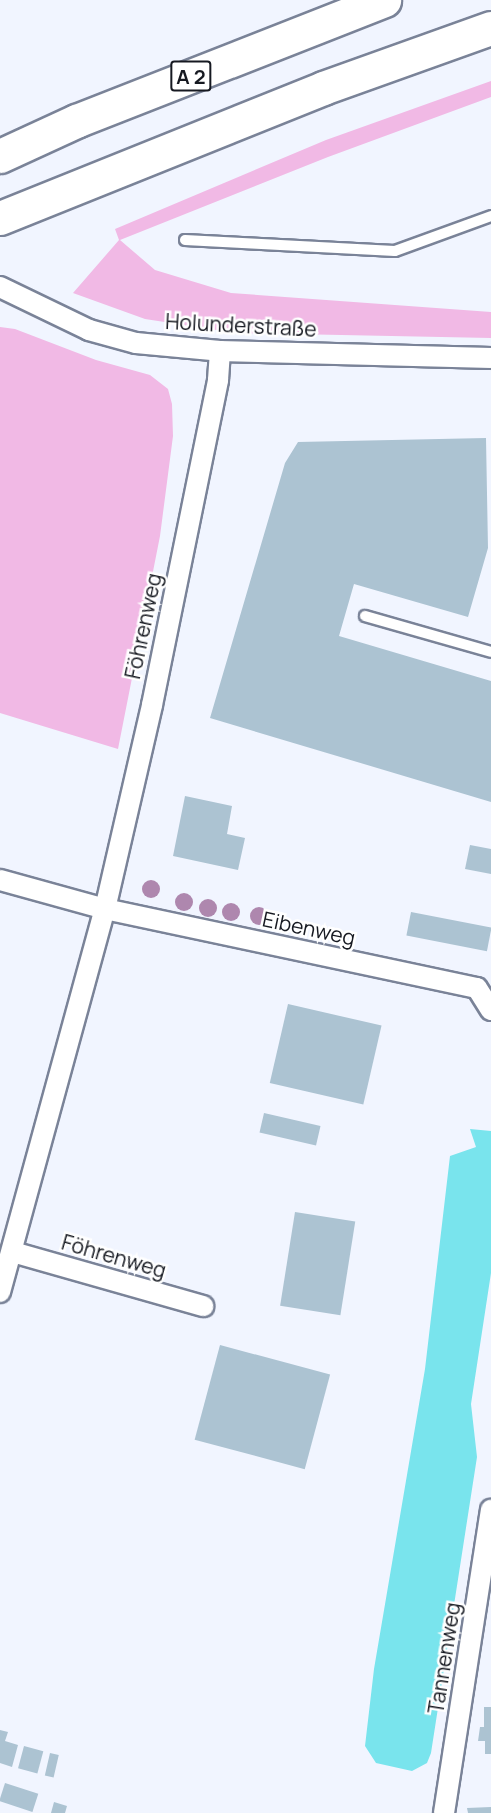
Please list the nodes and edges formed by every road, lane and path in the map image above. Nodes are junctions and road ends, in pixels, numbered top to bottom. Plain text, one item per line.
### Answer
1 (384, 0) edge
2 (491, 28) edge
3 (0, 156) edge
4 (491, 216) edge
5 (0, 218) edge
6 (185, 240) dead end
7 (0, 287) edge
8 (220, 351) junction
9 (491, 358) edge
10 (365, 616) dead end
11 (491, 652) edge
12 (0, 880) edge
13 (105, 909) junction
14 (491, 1010) edge
15 (13, 1252) junction
16 (0, 1292) edge
17 (203, 1306) dead end
18 (491, 1510) edge
19 (444, 1813) edge

1 - 3 highway, A 2
2 - 5 highway
4 - 6 lane
7 - 8 street, Holunderstraße
8 - 9 street, Holunderstraße
8 - 13 street, Föhrenweg
10 - 11 lane
12 - 13 street
13 - 14 street, Eibenweg
13 - 15 street, Föhrenweg
15 - 16 street, Föhrenweg
15 - 17 street, Föhrenweg
18 - 19 street, Tannenweg

